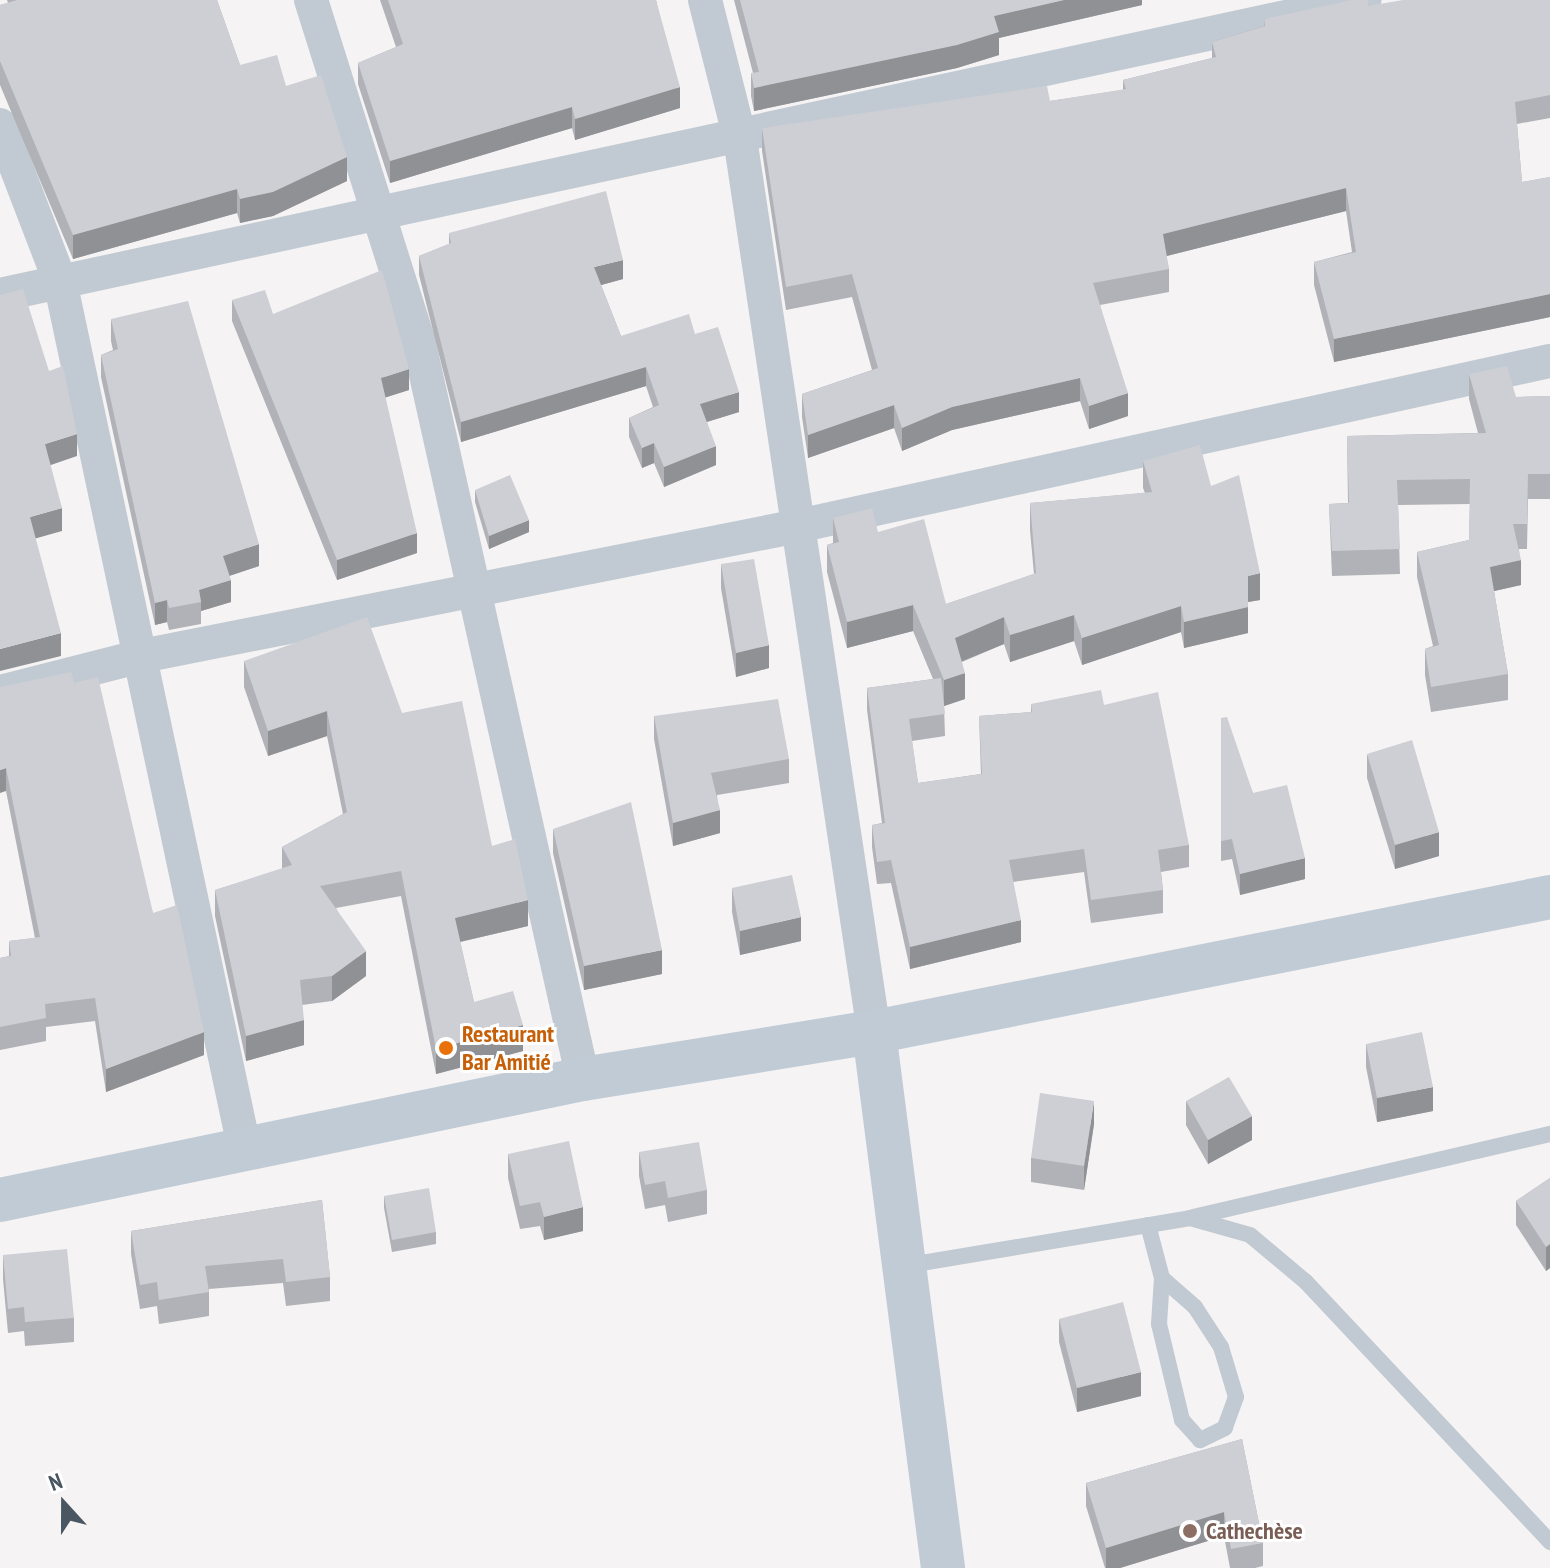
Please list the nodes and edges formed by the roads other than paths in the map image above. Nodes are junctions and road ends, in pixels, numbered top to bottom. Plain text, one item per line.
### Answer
1 (311, 0) edge
2 (705, 0) edge
3 (1364, 0) edge
4 (0, 125) edge
5 (740, 138) junction
6 (383, 213) junction
7 (60, 281) junction
8 (0, 295) edge
9 (1550, 361) edge
10 (798, 526) junction
11 (471, 586) junction
12 (137, 657) junction
13 (0, 692) edge
14 (1550, 897) edge
15 (874, 1032) junction
16 (583, 1079) junction
17 (1550, 1134) edge
18 (245, 1151) junction
19 (0, 1200) edge
20 (1190, 1218) junction
21 (1148, 1225) junction
22 (899, 1267) junction
23 (1162, 1278) junction
24 (1550, 1542) edge
25 (940, 1566) edge

1 - 6 street
2 - 5 street
3 - 5 street
4 - 7 street
5 - 6 street
5 - 10 street
6 - 7 street
6 - 11 street
7 - 8 street
7 - 12 street
9 - 10 street
10 - 11 street
10 - 15 street
11 - 12 street
11 - 16 street
12 - 13 street
12 - 18 street
14 - 15 street
15 - 16 street
15 - 22 street
16 - 18 street
17 - 20 lane
18 - 19 street
20 - 21 lane
20 - 24 lane
21 - 22 lane
21 - 23 lane
22 - 25 street
23 - 23 lane

